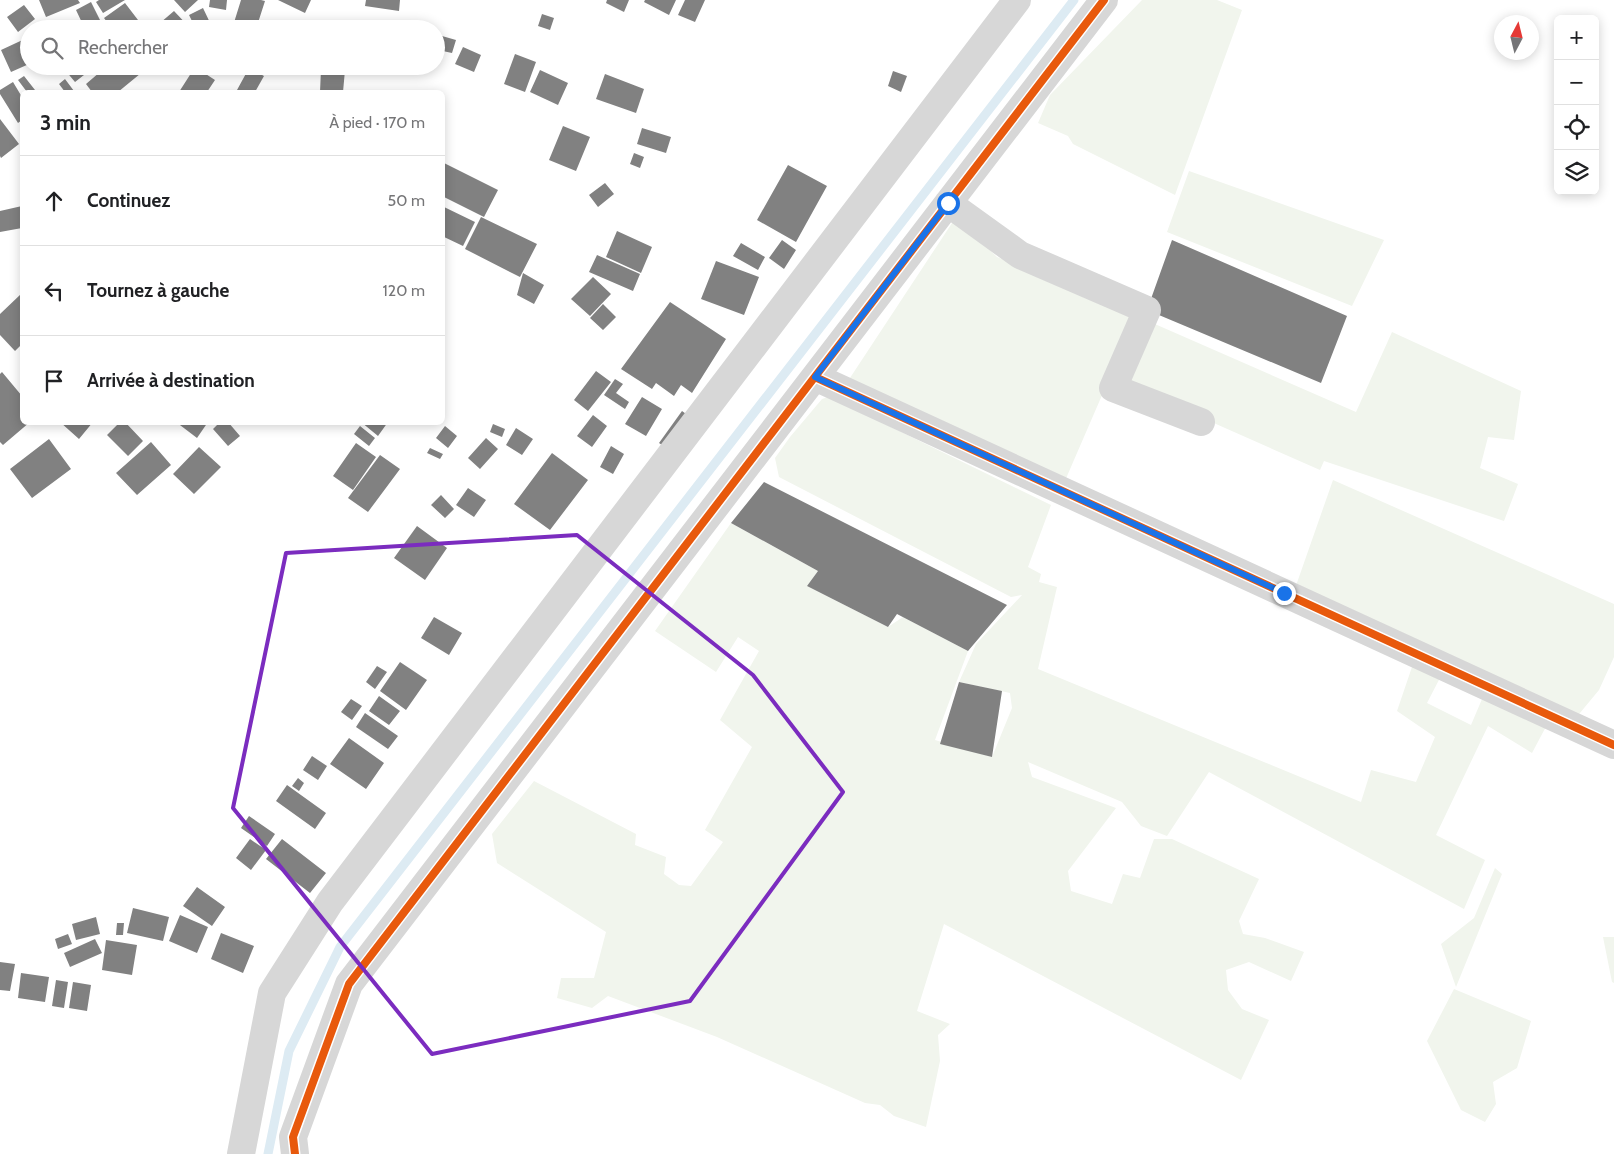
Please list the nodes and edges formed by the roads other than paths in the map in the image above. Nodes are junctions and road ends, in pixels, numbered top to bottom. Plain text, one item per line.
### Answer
1 (1017, 0) edge
2 (1104, 0) edge
3 (948, 203) junction
4 (815, 377) junction
5 (1202, 422) dead end
6 (1614, 745) edge
7 (241, 1154) edge
8 (295, 1154) edge

1 - 7 street
2 - 3 street
3 - 4 street
3 - 5 street
4 - 6 street
4 - 8 street

